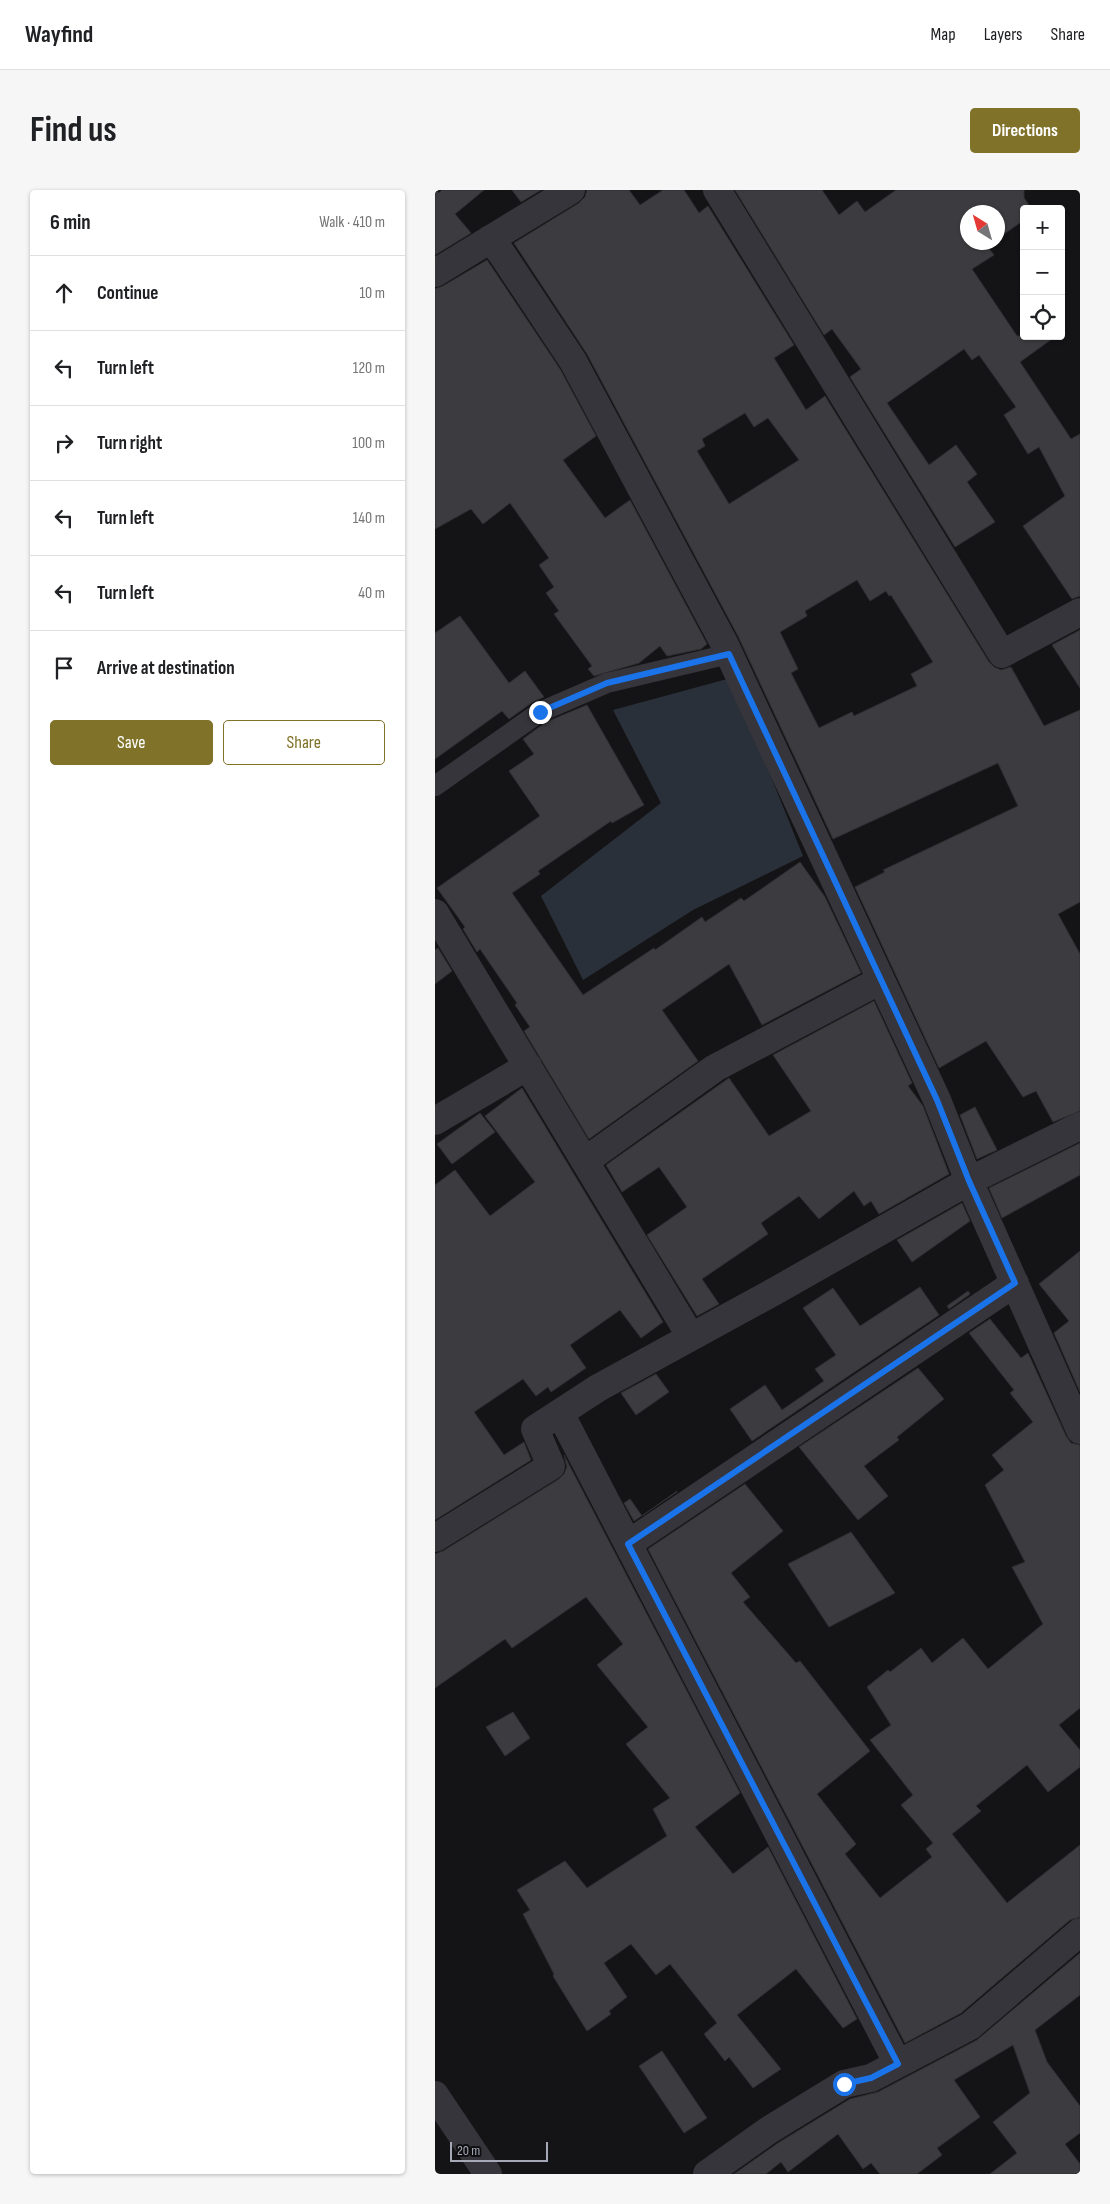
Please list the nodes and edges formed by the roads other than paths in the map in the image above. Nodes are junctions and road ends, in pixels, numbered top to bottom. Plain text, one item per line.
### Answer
1 (571, 190) edge
2 (717, 190) edge
3 (489, 239) junction
4 (435, 273) edge
5 (1080, 612) edge
6 (729, 654) junction
7 (435, 786) edge
8 (435, 913) edge
9 (881, 980) junction
10 (528, 1066) junction
11 (435, 1121) edge
12 (1080, 1126) edge
13 (585, 1161) junction
14 (969, 1181) junction
15 (1015, 1283) junction
16 (691, 1337) junction
17 (560, 1412) junction
18 (1080, 1430) edge
19 (435, 1538) edge
20 (628, 1544) junction
21 (1080, 1932) edge
22 (898, 2064) junction
23 (435, 2095) edge
24 (489, 2174) edge
25 (707, 2174) edge

1 - 3 street
2 - 5 street
3 - 4 street
3 - 6 street
6 - 7 lane
6 - 9 street
8 - 10 street
9 - 13 street
9 - 14 street
10 - 11 street
10 - 13 street
12 - 14 street
13 - 16 street
14 - 15 street
14 - 16 street
15 - 18 street
15 - 20 street
16 - 17 street
17 - 19 street
17 - 20 street
20 - 22 street
21 - 22 street
22 - 25 street
23 - 24 street

